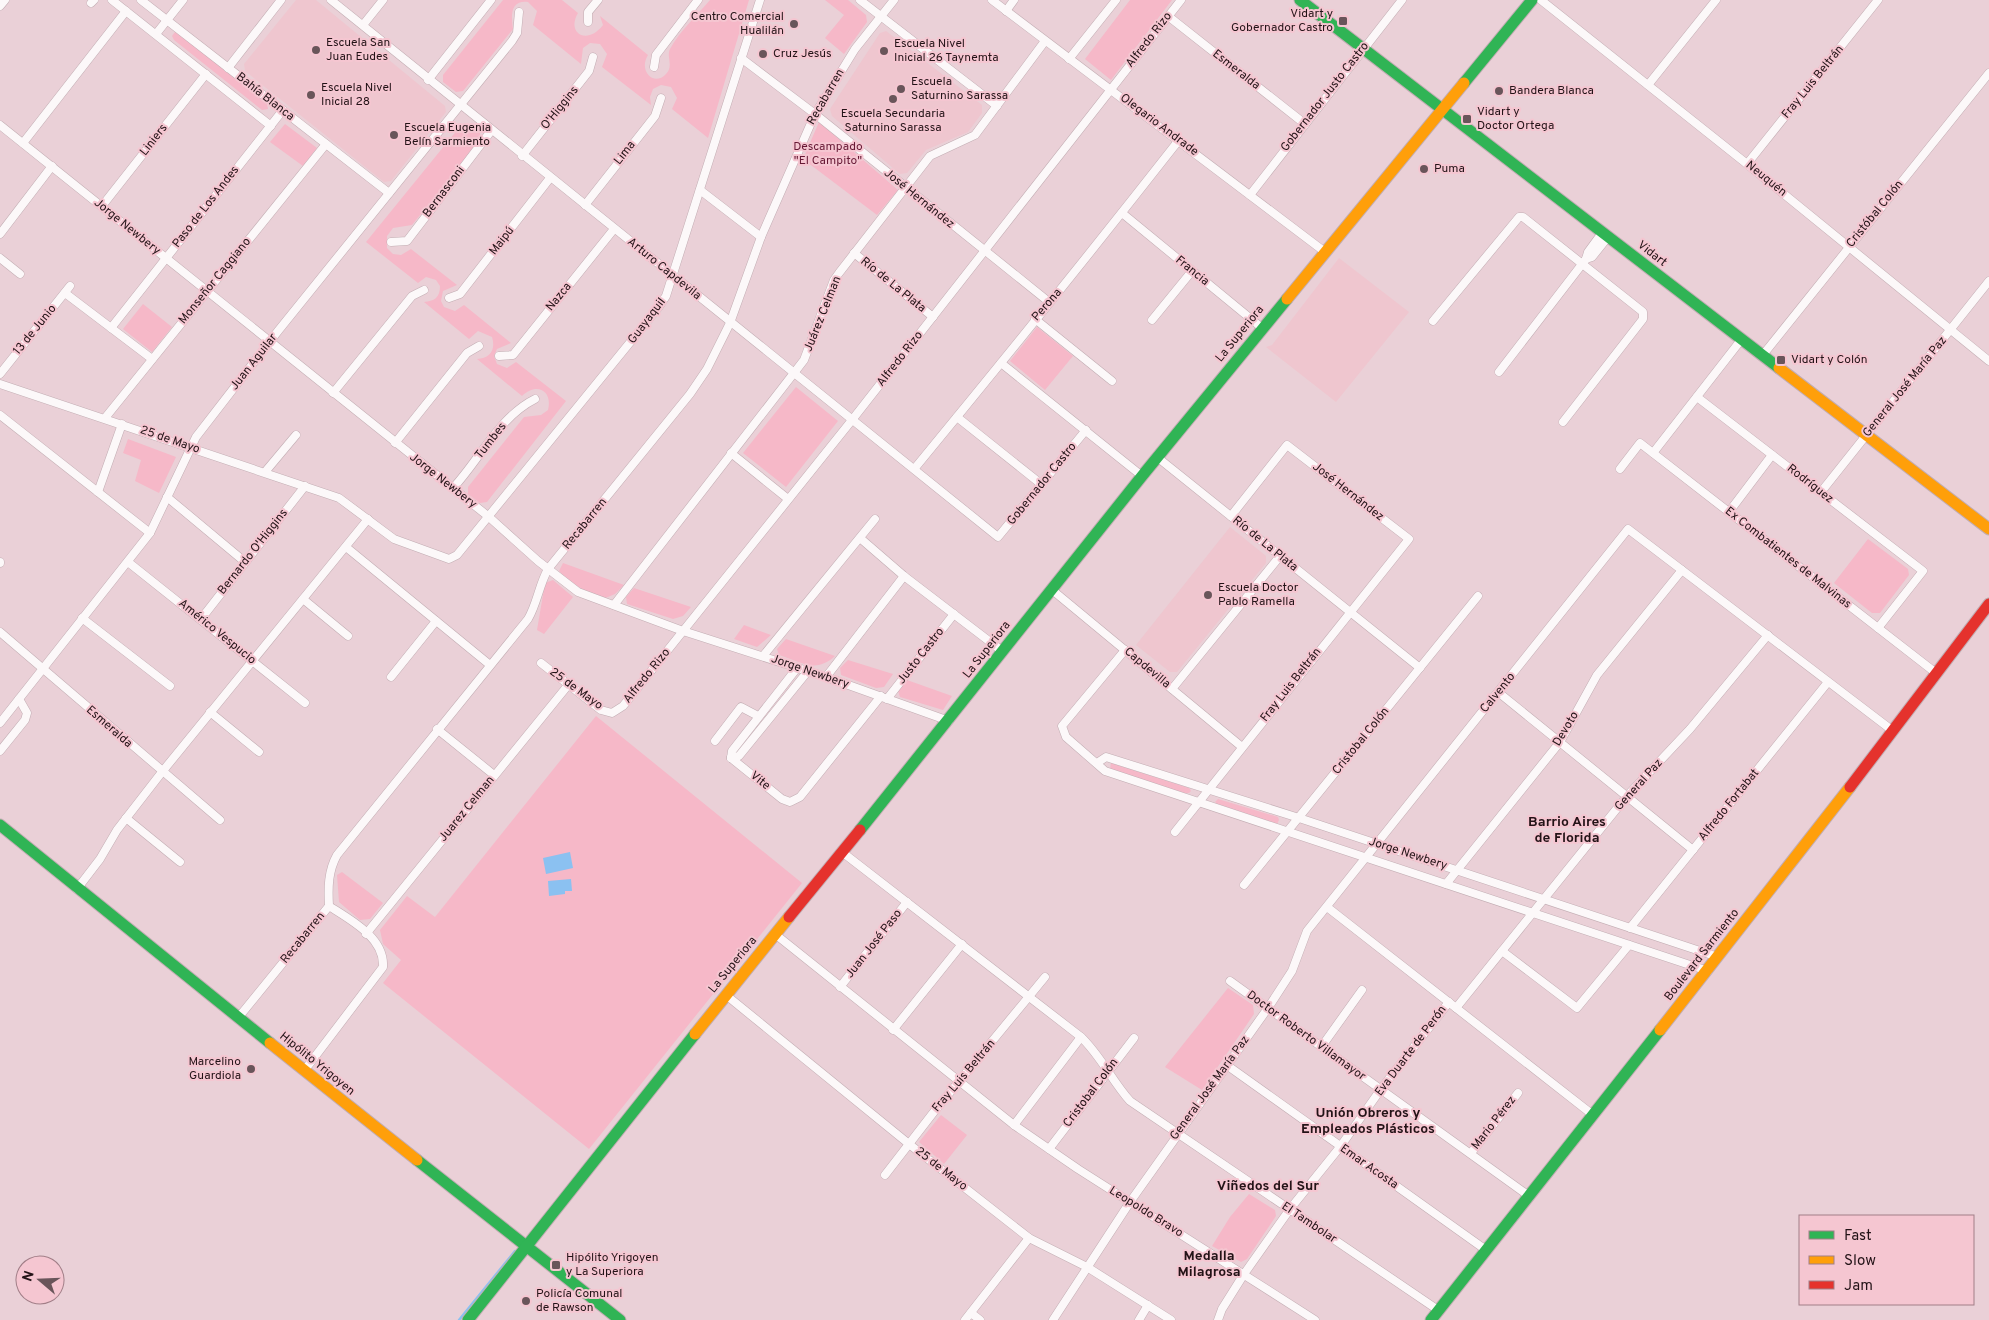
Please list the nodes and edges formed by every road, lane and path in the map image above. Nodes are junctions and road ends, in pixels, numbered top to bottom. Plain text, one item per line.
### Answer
1 (5, 0) edge
2 (112, 0) edge
3 (141, 0) edge
4 (183, 0) edge
5 (281, 0) edge
6 (331, 0) edge
7 (383, 0) edge
8 (491, 0) edge
9 (598, 0) edge
10 (698, 0) edge
11 (760, 0) edge
12 (860, 0) edge
13 (894, 0) edge
14 (992, 0) edge
15 (1014, 0) edge
16 (1116, 0) edge
17 (1181, 0) edge
18 (1300, 0) edge
19 (1402, 0) edge
20 (1532, 0) edge
21 (1541, 0) edge
22 (1716, 0) edge
23 (1878, 0) edge
24 (1550, 3) edge
25 (0, 6) edge
26 (126, 11) junction
27 (1006, 11) junction
28 (519, 12) dead end
29 (1168, 16) junction
30 (881, 17) junction
31 (167, 21) junction
32 (588, 22) dead end
33 (362, 25) junction
34 (156, 34) junction
35 (1046, 41) junction
36 (1362, 48) junction
37 (593, 57) dead end
38 (742, 58) junction
39 (1069, 60) junction
40 (654, 67) dead end
41 (228, 68) junction
42 (1989, 73) edge
43 (206, 74) junction
44 (428, 80) junction
45 (1648, 85) junction
46 (1111, 89) junction
47 (661, 98) dead end
48 (460, 105) junction
49 (997, 106) junction
50 (1442, 109) junction
51 (283, 110) junction
52 (814, 114) junction
53 (1304, 124) junction
54 (0, 125) edge
55 (271, 126) junction
56 (491, 130) junction
57 (1179, 140) junction
58 (23, 143) junction
59 (326, 144) junction
60 (522, 156) junction
61 (1747, 164) junction
62 (52, 166) junction
63 (550, 178) junction
64 (905, 188) junction
65 (700, 190) junction
66 (389, 193) junction
67 (1250, 195) junction
68 (584, 205) junction
69 (102, 206) junction
70 (1122, 213) junction
71 (614, 229) junction
72 (0, 234) edge
73 (1605, 235) junction
74 (761, 237) junction
75 (391, 242) dead end
76 (1849, 247) junction
77 (984, 251) junction
78 (1325, 252) junction
79 (854, 254) junction
80 (0, 258) edge
81 (166, 258) junction
82 (1584, 262) junction
83 (1192, 271) junction
84 (20, 274) dead end
85 (674, 277) junction
86 (1989, 281) edge
87 (424, 290) dead end
88 (206, 291) junction
89 (450, 298) dead end
90 (1048, 302) junction
91 (933, 317) junction
92 (1035, 319) junction
93 (1152, 320) dead end
94 (1434, 321) dead end
95 (730, 323) junction
96 (111, 328) junction
97 (1262, 328) junction
98 (1951, 329) junction
99 (1741, 340) junction
100 (269, 343) junction
101 (480, 346) dead end
102 (499, 356) dead end
103 (1762, 356) junction
104 (152, 359) junction
105 (1989, 361) edge
106 (1001, 363) junction
107 (1499, 372) dead end
108 (794, 373) junction
109 (0, 374) edge
110 (1112, 381) dead end
111 (0, 384) edge
112 (333, 393) junction
113 (1697, 397) junction
114 (535, 399) dead end
115 (0, 415) edge
116 (105, 418) junction
117 (957, 418) junction
118 (852, 420) junction
119 (1563, 422) dead end
120 (122, 424) junction
121 (1086, 430) junction
122 (1867, 434) junction
123 (296, 435) dead end
124 (394, 443) junction
125 (190, 447) junction
126 (731, 452) junction
127 (1653, 453) junction
128 (1772, 455) junction
129 (1157, 457) junction
130 (915, 468) junction
131 (1620, 469) dead end
132 (265, 472) junction
133 (1142, 476) junction
134 (1041, 484) junction
135 (305, 486) junction
136 (453, 488) junction
137 (98, 492) junction
138 (1821, 492) junction
139 (167, 498) junction
140 (788, 499) junction
141 (1729, 512) junction
142 (1231, 516) junction
143 (489, 517) junction
144 (368, 518) junction
145 (875, 520) dead end
146 (1989, 529) edge
147 (150, 533) junction
148 (998, 537) joint
149 (860, 538) junction
150 (1408, 539) joint
151 (346, 547) junction
152 (1280, 556) junction
153 (128, 562) junction
154 (245, 562) junction
155 (548, 569) junction
156 (1682, 570) junction
157 (904, 576) junction
158 (1051, 589) junction
159 (1478, 596) dead end
160 (303, 599) junction
161 (1989, 604) edge
162 (614, 605) junction
163 (1349, 611) junction
164 (954, 614) junction
165 (82, 618) junction
166 (200, 619) junction
167 (436, 621) junction
168 (1878, 628) junction
169 (683, 631) junction
170 (0, 632) edge
171 (1768, 634) junction
172 (348, 636) dead end
173 (1125, 650) junction
174 (1002, 651) junction
175 (763, 656) junction
176 (252, 660) junction
177 (541, 663) dead end
178 (490, 665) junction
179 (797, 668) junction
180 (1420, 668) junction
181 (43, 669) junction
182 (808, 671) junction
183 (1936, 674) junction
184 (391, 677) dead end
185 (826, 677) junction
186 (1828, 682) junction
187 (568, 684) junction
188 (170, 686) dead end
189 (1172, 689) junction
190 (1498, 692) junction
191 (884, 697) junction
192 (19, 699) junction
193 (305, 703) dead end
194 (210, 712) junction
195 (612, 713) joint
196 (758, 716) junction
197 (949, 721) junction
198 (0, 723) edge
199 (437, 730) junction
200 (1893, 731) junction
201 (715, 741) dead end
202 (1560, 742) junction
203 (1242, 747) junction
204 (0, 751) edge
205 (259, 752) dead end
206 (731, 758) junction
207 (1098, 763) junction
208 (162, 772) junction
209 (494, 775) junction
210 (1209, 790) junction
211 (1627, 796) junction
212 (1200, 801) junction
213 (790, 802) joint
214 (126, 818) junction
215 (1299, 818) junction
216 (220, 820) dead end
217 (0, 825) edge
218 (1288, 831) junction
219 (1175, 832) dead end
220 (1377, 844) junction
221 (1693, 850) junction
222 (842, 852) junction
223 (1367, 857) junction
224 (180, 862) dead end
225 (1457, 871) junction
226 (1446, 884) junction
227 (1244, 885) dead end
228 (77, 888) junction
229 (1544, 899) junction
230 (907, 902) junction
231 (329, 906) junction
232 (1327, 907) junction
233 (1532, 913) junction
234 (1630, 928) junction
235 (366, 934) junction
236 (775, 934) junction
237 (962, 944) junction
238 (1629, 945) junction
239 (1502, 951) junction
240 (1718, 957) junction
241 (1708, 971) junction
242 (1045, 977) dead end
243 (1230, 981) dead end
244 (840, 987) junction
245 (1362, 990) dead end
246 (726, 995) junction
247 (1029, 996) junction
248 (1448, 1002) junction
249 (1268, 1008) junction
250 (1456, 1008) junction
251 (238, 1018) junction
252 (893, 1030) junction
253 (1082, 1037) junction
254 (1134, 1038) dead end
255 (1322, 1046) junction
256 (1228, 1066) junction
257 (1108, 1070) junction
258 (304, 1071) junction
259 (960, 1083) junction
260 (1381, 1089) junction
261 (1518, 1093) dead end
262 (1593, 1115) junction
263 (1014, 1125) junction
264 (1178, 1133) junction
265 (909, 1144) junction
266 (1340, 1147) junction
267 (1049, 1149) junction
268 (1471, 1153) junction
269 (885, 1176) dead end
270 (1529, 1196) junction
271 (1130, 1202) junction
272 (1290, 1210) junction
273 (1029, 1238) junction
274 (525, 1247) junction
275 (1486, 1250) junction
276 (1087, 1268) junction
277 (1244, 1274) junction
278 (1148, 1306) junction
279 (1438, 1310) junction
280 (971, 1312) junction
281 (468, 1320) edge
282 (620, 1320) edge
283 (965, 1320) edge
284 (980, 1320) edge
285 (1053, 1320) edge
286 (1139, 1320) edge
287 (1171, 1320) edge
288 (1218, 1320) edge
289 (1315, 1320) edge
290 (1431, 1320) edge

1 - 25 street
2 - 26 street, Bahía Blanca
3 - 31 street, Bahía Blanca
4 - 31 street
5 - 41 street
6 - 33 street, Arturo Capdevila
7 - 33 street
8 - 44 street
9 - 32 street
10 - 40 street
11 - 38 street, Guayaquil
12 - 30 street
13 - 30 street, Recabarren
14 - 27 street, Olegario Andrade
15 - 27 street
16 - 39 street
17 - 29 street, Alfredo Rizo
18 - 36 main road, Vidart
19 - 36 street, Gobernador Justo Castro
20 - 50 main road, La Superiora
21 - 24 street, Neuquén
22 - 45 street
23 - 61 street, Fray Luis Beltrán
24 - 45 street, Neuquén
26 - 34 street, Bahía Blanca
26 - 58 street
27 - 35 street, Olegario Andrade
28 - 48 street, Juan Aguilar
29 - 46 street, Alfredo Rizo
29 - 53 street, Esmeralda
30 - 49 street
30 - 52 street, Recabarren
31 - 34 street
31 - 41 street, Bahía Blanca
33 - 44 street, Arturo Capdevila
34 - 43 street, Bahía Blanca
35 - 39 street, Olegario Andrade
35 - 49 street, Juárez Celman
36 - 50 main road, Vidart
36 - 53 street, Gobernador Justo Castro
37 - 60 street, O'Higgins
38 - 52 street, José Hernández
38 - 65 street, Guayaquil
39 - 46 street, Olegario Andrade
41 - 51 street, Bahía Blanca
42 - 76 street, Cristóbal Colón
43 - 55 street, Bahía Blanca
43 - 69 street, Liniers
44 - 48 street, Arturo Capdevila
45 - 61 street, Neuquén
46 - 57 street, Olegario Andrade
46 - 77 street, Alfredo Rizo
47 - 68 street, Lima
48 - 56 street, Arturo Capdevila
48 - 66 street, Juan Aguilar
49 - 64 street, Juárez Celman
50 - 73 main road, Vidart
50 - 78 main road, La Superiora
51 - 55 street, Paso de Los Andes
51 - 59 street, Bahía Blanca
52 - 64 street, José Hernández
52 - 74 street, Recabarren
53 - 67 street, Gobernador Justo Castro
54 - 58 street, Jorge Newbery
55 - 81 street, Paso de Los Andes
56 - 60 street, Arturo Capdevila
56 - 75 street, Bernasconi
57 - 67 street, Olegario Andrade
57 - 70 street, Perona
58 - 62 street, Jorge Newbery
59 - 66 street, Bahía Blanca
59 - 88 street, Monseñor Caggiano
60 - 63 street, Arturo Capdevila
61 - 76 street, Neuquén
62 - 69 street, Jorge Newbery
62 - 72 street
63 - 68 street, Arturo Capdevila
63 - 89 street, Maipú
64 - 77 street, José Hernández
64 - 79 street, Juárez Celman
65 - 74 street
65 - 85 street, Guayaquil
66 - 100 street, Juan Aguilar
67 - 78 street, Olegario Andrade
68 - 71 street, Arturo Capdevila
69 - 81 street, Jorge Newbery
70 - 83 street, Francia
70 - 90 street, Perona
71 - 85 street, Arturo Capdevila
71 - 102 street, Nazca
73 - 82 street
73 - 99 main road, Vidart
74 - 95 street, Recabarren
76 - 98 street, Neuquén
76 - 103 street, Cristóbal Colón
77 - 90 street, José Hernández
77 - 91 street, Alfredo Rizo
78 - 97 main road, La Superiora
79 - 91 street, Río de La Plata
79 - 108 street, Juárez Celman
80 - 84 street
81 - 88 street, Jorge Newbery
81 - 96 street, Paso de Los Andes
82 - 94 street
82 - 107 street
82 - 119 street
83 - 93 street
83 - 97 street, Francia
85 - 95 street, Arturo Capdevila
85 - 143 street, Guayaquil
86 - 98 street, General José María Paz
87 - 112 street
88 - 100 street, Jorge Newbery
88 - 104 street, Monseñor Caggiano
90 - 92 street, Perona
91 - 118 street, Alfredo Rizo
92 - 106 street, Perona
92 - 110 street
95 - 108 street, Arturo Capdevila
95 - 155 street, Recabarren
96 - 104 street
96 - 109 street, 13 de Junio
97 - 129 main road, La Superiora
98 - 105 street, Neuquén
98 - 122 street, General José María Paz
99 - 103 main road, Vidart
99 - 113 street
100 - 112 street, Jorge Newbery
100 - 125 street, Juan Aguilar
101 - 124 street
103 - 122 main road, Vidart
104 - 116 street, Monseñor Caggiano
106 - 117 street, Perona
106 - 121 street
108 - 118 street, Arturo Capdevila
108 - 126 street, Juárez Celman
111 - 116 street, 25 de Mayo
112 - 124 street, Jorge Newbery
113 - 127 street
113 - 128 street, Rodríguez
114 - 136 street, Tumbes
115 - 137 street
116 - 120 street, 25 de Mayo
117 - 130 street, Perona
117 - 134 street
118 - 130 street, Arturo Capdevila
118 - 140 street, Alfredo Rizo
120 - 125 street, 25 de Mayo
120 - 137 street
121 - 133 street
121 - 134 street, Gobernador Castro
122 - 138 street, General José María Paz
122 - 146 main road, Vidart
123 - 132 street
124 - 136 street, Jorge Newbery
125 - 132 street, 25 de Mayo
125 - 139 street, Juan Aguilar
126 - 140 street
126 - 162 street, Juárez Celman
127 - 131 street, Ex Combatientes de Malvinas
127 - 141 street, Ex Combatientes de Malvinas
128 - 138 street, Rodríguez
128 - 141 street
129 - 133 main road, La Superiora
129 - 142 street, Río de La Plata
130 - 148 street, Arturo Capdevila
132 - 135 street, 25 de Mayo
133 - 158 main road, La Superiora
134 - 148 street, Gobernador Castro
135 - 144 street, 25 de Mayo
135 - 154 street, Bernardo O'Higgins
136 - 143 street, Jorge Newbery
137 - 147 street
138 - 168 street, Rodríguez
139 - 147 street, Juan Aguilar
139 - 154 street
140 - 169 street, Alfredo Rizo
141 - 168 street, Ex Combatientes de Malvinas
142 - 150 street, José Hernández
142 - 152 street, Río de La Plata
143 - 144 street, Guayaquil
143 - 155 street, Jorge Newbery
144 - 151 street
145 - 149 street
147 - 153 street, Juan Aguilar
149 - 157 street
149 - 175 street
150 - 163 street, Fray Luis Beltrán
151 - 160 street
151 - 167 street
152 - 163 street, Río de La Plata
152 - 189 street
153 - 165 street, Juan Aguilar
153 - 166 street, Américo Vespucio
154 - 166 street, Bernardo O'Higgins
155 - 162 street, Jorge Newbery
155 - 178 street, Recabarren
156 - 171 street
156 - 190 street, Calvento
156 - 202 street, Devoto
157 - 164 street
157 - 185 street
158 - 173 street, Capdevilla
158 - 174 main road, La Superiora
159 - 180 street, Cristobal Colón
160 - 172 street
160 - 176 street
161 - 183 main road, Boulevard Sarmiento
162 - 169 street, Jorge Newbery
163 - 180 street, Río de La Plata
163 - 203 street, Fray Luis Beltrán
164 - 174 street
164 - 191 street, Justo Castro
165 - 181 street, Juan Aguilar
165 - 188 street
166 - 176 street, Américo Vespucio
167 - 178 street
167 - 184 street
168 - 183 street, Ex Combatientes de Malvinas
169 - 175 street, Jorge Newbery
169 - 195 street, Alfredo Rizo
170 - 181 street, Esmeralda
171 - 186 street
171 - 211 street, General Paz
173 - 189 street, Capdevilla
173 - 207 street, Jorge Newbery
174 - 197 main road, La Superiora
175 - 179 street, Jorge Newbery
176 - 193 street, Américo Vespucio
176 - 194 street
177 - 187 street, 25 de Mayo
178 - 199 street, Recabarren
179 - 182 street, Jorge Newbery
179 - 196 street
180 - 215 street, Cristobal Colón
181 - 192 street, Juan Aguilar
181 - 208 street, Esmeralda
182 - 185 street, Jorge Newbery
182 - 206 street
183 - 200 main road, Boulevard Sarmiento
185 - 191 street, Jorge Newbery
186 - 200 street
186 - 221 street, Alfredo Fortabat
187 - 195 street, 25 de Mayo
187 - 209 street, Juarez Celman
189 - 203 street, Capdevilla
190 - 202 street
190 - 220 street, Calvento
191 - 197 street, Jorge Newbery
191 - 213 street, Justo Castro
192 - 198 street, Juan Aguilar
192 - 204 street
194 - 205 street
194 - 208 street
196 - 201 street
196 - 206 street
197 - 222 main road, La Superiora
199 - 209 street
199 - 231 street, Recabarren
200 - 240 main road, Boulevard Sarmiento
202 - 211 street
202 - 225 street, Devoto
203 - 210 street, Fray Luis Beltrán
206 - 213 street, Vite
207 - 210 street, Jorge Newbery
207 - 212 street, Jorge Newbery
208 - 214 street
208 - 216 street, Esmeralda
209 - 235 street, Juarez Celman
210 - 212 street, Fray Luis Beltrán
210 - 215 street, Jorge Newbery
211 - 221 street
211 - 229 street, General Paz
212 - 218 street, Jorge Newbery
212 - 219 street, Fray Luis Beltrán
214 - 224 street
214 - 228 street
215 - 218 street, Cristobal Colón
215 - 220 street, Jorge Newbery
217 - 228 main road, Hipólito Yrigoyen
218 - 223 street, Jorge Newbery
218 - 227 street, Cristobal Colón
220 - 223 street, Calvento
220 - 225 street, Jorge Newbery
221 - 234 street, Alfredo Fortabat
222 - 230 street, El Tambolar
222 - 236 main road, La Superiora
223 - 226 street, Jorge Newbery
223 - 232 street, General José María Paz
225 - 226 street, Devoto
225 - 229 street, Jorge Newbery
226 - 233 street, Jorge Newbery
228 - 251 main road, Hipólito Yrigoyen
229 - 233 street, General Paz
229 - 234 street, Jorge Newbery
230 - 237 street, El Tambolar
230 - 244 street, Juan José Paso
231 - 235 street
231 - 251 street, Recabarren
232 - 248 street
232 - 249 street, General José María Paz
233 - 238 street, Jorge Newbery
233 - 239 street, General Paz
234 - 240 street, Jorge Newbery
235 - 258 street
236 - 244 street, Leopoldo Bravo
236 - 246 main road, La Superiora
237 - 247 street, El Tambolar
237 - 252 street
238 - 239 street
238 - 241 street, Jorge Newbery
239 - 250 street, General Paz
240 - 241 main road, Boulevard Sarmiento
241 - 262 main road, Boulevard Sarmiento
242 - 247 street, Fray Luis Beltrán
243 - 249 street, Doctor Roberto Villamayor
244 - 252 street, Leopoldo Bravo
245 - 255 street
246 - 265 street, 25 de Mayo
246 - 274 main road, La Superiora
247 - 253 street, El Tambolar
247 - 259 street, Fray Luis Beltrán
248 - 250 street
248 - 260 street, Eva Duarte de Perón
249 - 255 street, Doctor Roberto Villamayor
249 - 256 street, General José María Paz
250 - 262 street
251 - 258 main road, Hipólito Yrigoyen
252 - 259 street, Leopoldo Bravo
253 - 257 street, El Tambolar
253 - 263 street
254 - 257 street, Cristobal Colón
255 - 260 street, Doctor Roberto Villamayor
256 - 264 street, General José María Paz
256 - 266 street, Emar Acosta
257 - 264 street, El Tambolar
257 - 267 street, Cristobal Colón
258 - 274 main road, Hipólito Yrigoyen
259 - 263 street, Leopoldo Bravo
259 - 265 street, Fray Luis Beltrán
260 - 266 street, Eva Duarte de Perón
260 - 268 street, Doctor Roberto Villamayor
261 - 268 street, Mario Pérez
262 - 270 main road, Boulevard Sarmiento
263 - 267 street, Leopoldo Bravo
264 - 271 street, General José María Paz
264 - 272 street, El Tambolar
265 - 269 street, Fray Luis Beltrán
265 - 273 street, 25 de Mayo
266 - 272 street, Eva Duarte de Perón
266 - 275 street, Emar Acosta
267 - 271 street, Leopoldo Bravo
268 - 270 street, Doctor Roberto Villamayor
270 - 275 main road, Boulevard Sarmiento
271 - 276 street, General José María Paz
271 - 277 street, Leopoldo Bravo
272 - 277 street, Eva Duarte de Perón
272 - 279 street, El Tambolar
273 - 276 street, 25 de Mayo
273 - 280 street
274 - 281 main road, La Superiora
274 - 282 main road, Hipólito Yrigoyen
275 - 279 main road, Boulevard Sarmiento
276 - 278 street, 25 de Mayo
276 - 285 street, General José María Paz
277 - 288 street, Eva Duarte de Perón
277 - 289 street, Leopoldo Bravo
278 - 286 street
278 - 287 street, 25 de Mayo
279 - 290 main road, Boulevard Sarmiento
280 - 283 street
280 - 284 street

